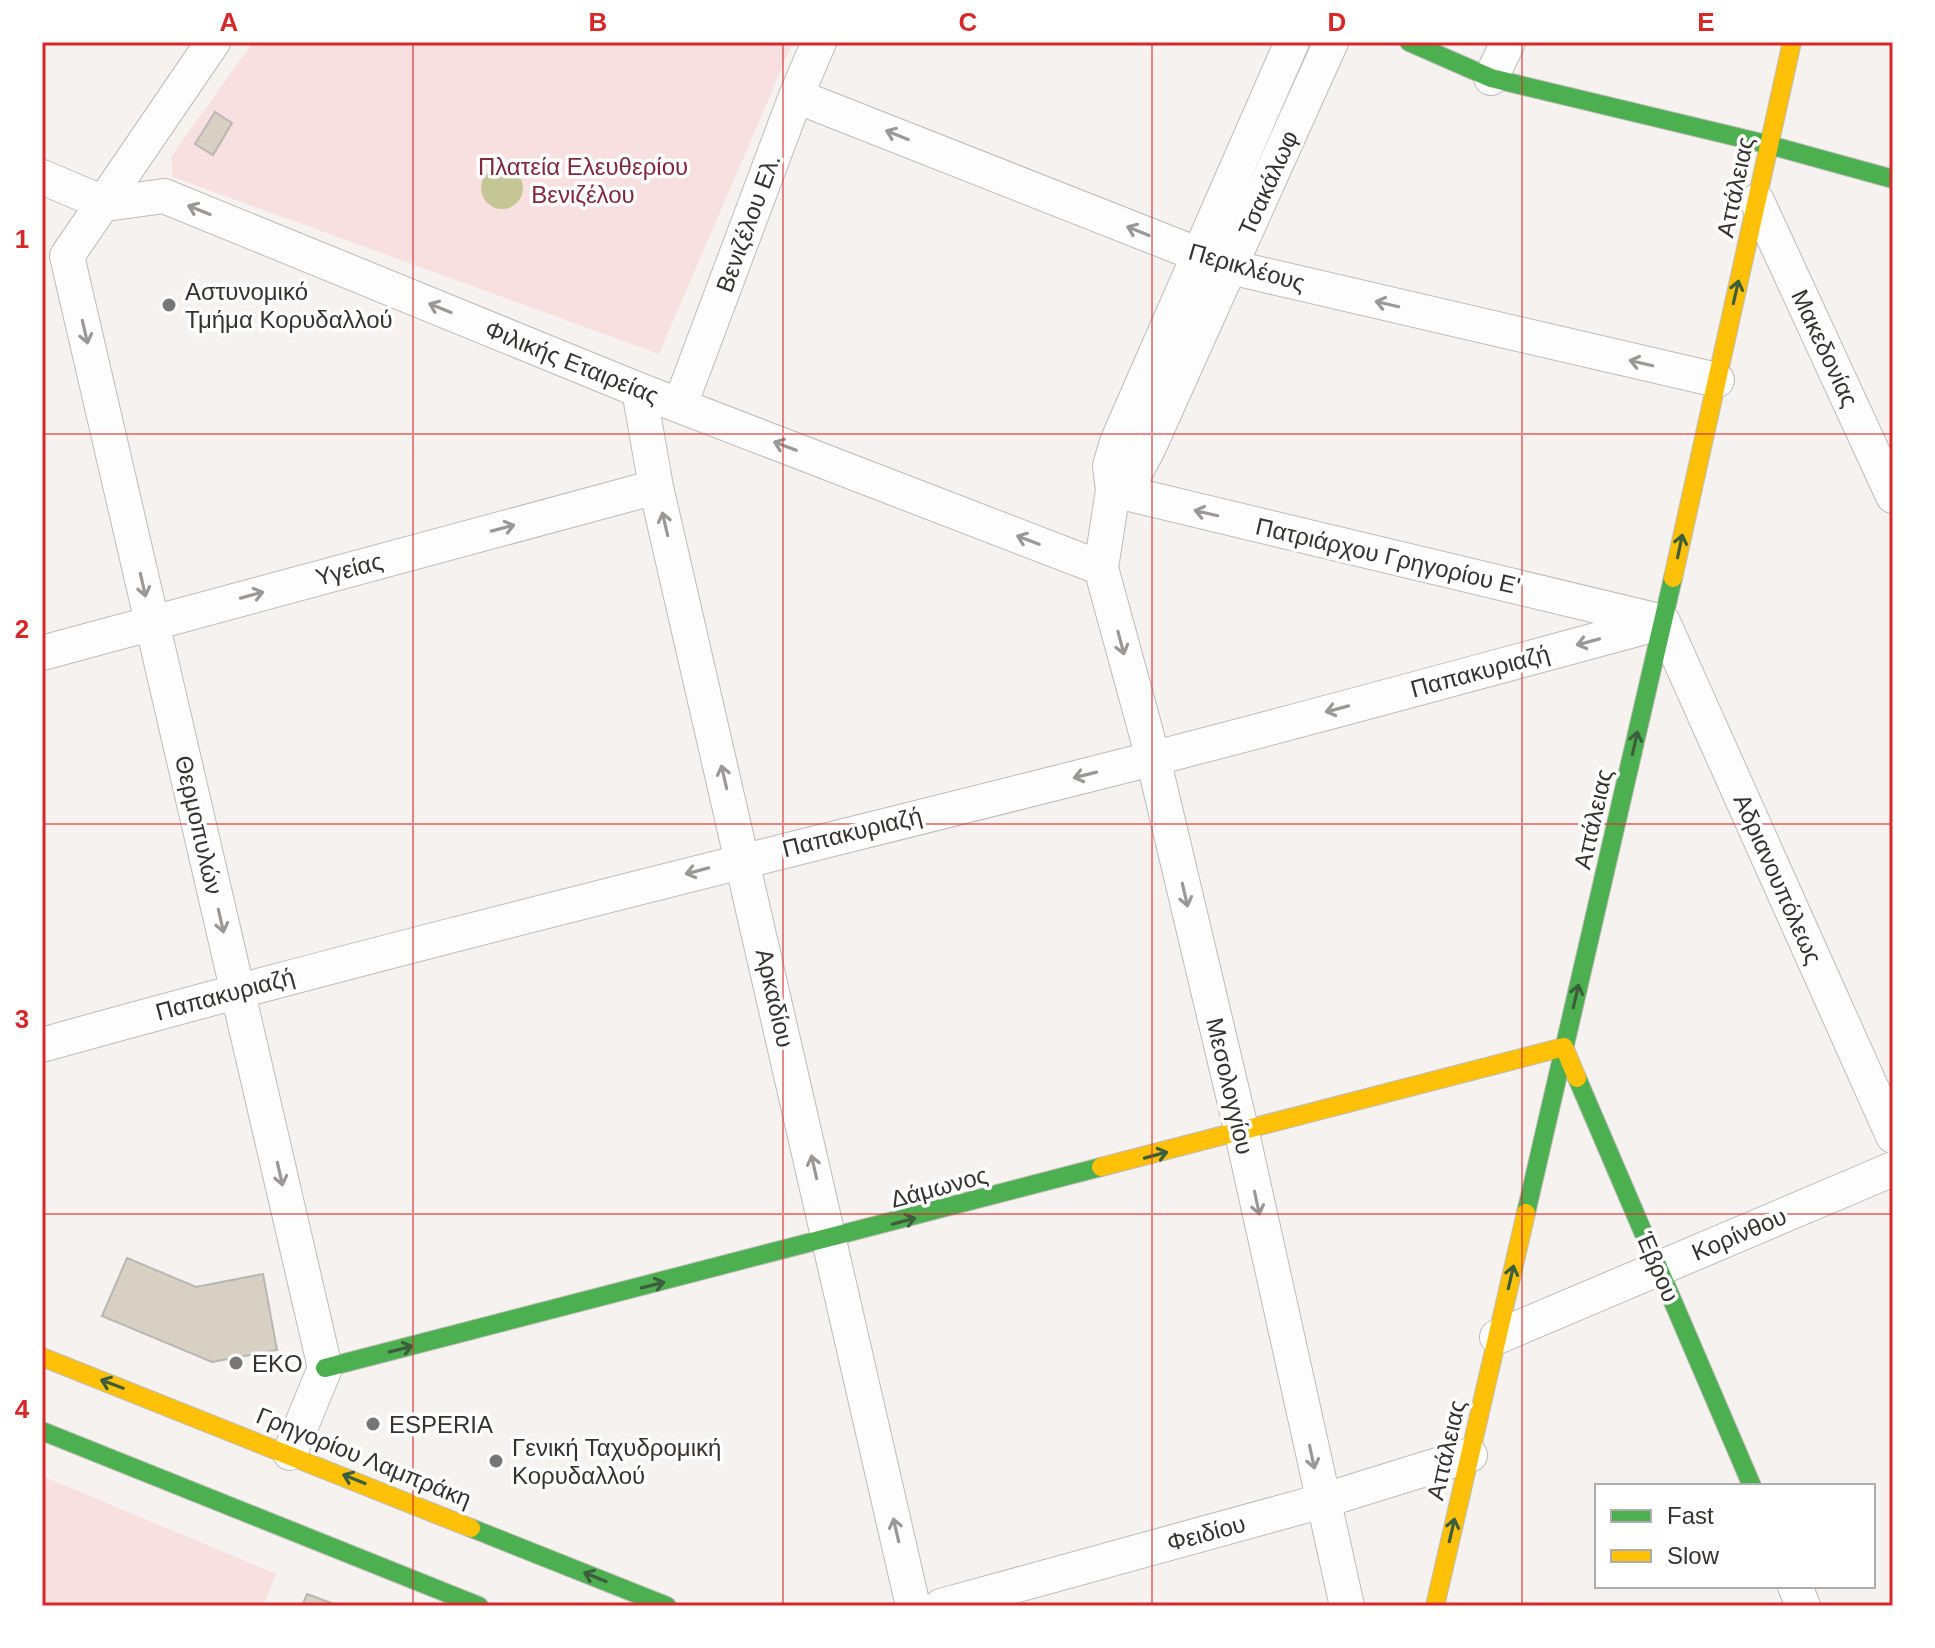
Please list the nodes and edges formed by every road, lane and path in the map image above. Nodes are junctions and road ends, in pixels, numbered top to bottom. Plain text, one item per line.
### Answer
1 (213, 42) edge
2 (819, 42) edge
3 (1292, 42) edge
4 (1331, 42) edge
5 (1409, 42) edge
6 (1508, 42) edge
7 (1792, 42) edge
8 (1491, 78) junction
9 (796, 96) junction
10 (1769, 145) junction
11 (42, 177) edge
12 (1893, 179) edge
13 (1757, 201) junction
14 (106, 204) junction
15 (1197, 254) junction
16 (55, 260) edge
17 (1230, 267) junction
18 (1717, 380) junction
19 (639, 390) junction
20 (680, 405) junction
21 (656, 487) junction
22 (1113, 490) junction
23 (1893, 496) edge
24 (1101, 568) junction
25 (152, 622) junction
26 (1663, 622) junction
27 (42, 653) edge
28 (1153, 758) junction
29 (743, 859) junction
30 (237, 990) junction
31 (42, 1045) edge
32 (1564, 1047) junction
33 (1242, 1133) junction
34 (1893, 1136) edge
35 (1893, 1169) edge
36 (830, 1240) junction
37 (1659, 1268) junction
38 (1497, 1337) junction
39 (42, 1357) edge
40 (325, 1368) junction
41 (42, 1431) edge
42 (290, 1453) junction
43 (1470, 1455) junction
44 (1751, 1484) edge
45 (1322, 1501) junction
46 (472, 1605) edge
47 (667, 1606) edge
48 (913, 1606) edge
49 (941, 1606) edge
50 (1347, 1606) edge
51 (1435, 1606) edge

1 - 14 street, Θερμοπυλών
2 - 9 street, Βενιζέλου Ελ.
3 - 15 street, Τσακάλωφ
4 - 17 street, Τσακάλωφ
5 - 8 street
6 - 8 street
7 - 10 street, Αττάλειας
8 - 10 street
15 -> 9 street, Περικλέους
9 - 20 street, Βενιζέλου Ελ.
10 - 12 street
10 - 13 street, Αττάλειας
11 - 14 street
18 -> 13 street, Αττάλειας
13 - 23 street, Μακεδονίας
14 - 16 street, Θερμοπυλών
19 -> 14 street, Φιλικής Εταιρείας
15 - 17 street, Περικλέους
15 - 22 street, Τσακάλωφ
16 -> 25 street, Θερμοπυλών
18 -> 17 street, Περικλέους
17 - 22 street, Τσακάλωφ
26 -> 18 street, Αττάλειας
19 - 20 street, Φιλικής Εταιρείας
19 - 21 street, Αρκαδίου
24 -> 20 street, Φιλικής Εταιρείας
25 -> 21 street, Υγείας
29 -> 21 street, Αρκαδίου
22 - 24 street, Τσακάλωφ
26 -> 22 street, Πατριάρχου Γρηγορίου Ε'
24 -> 28 street, Μεσολογγίου
25 - 27 street, Υγείας
25 -> 30 street, Θερμοπυλών
26 -> 28 street, Παπακυριαζή
32 -> 26 street, Αττάλειας
26 - 34 street, Αδριανουπόλεως
28 -> 29 street, Παπακυριαζή
28 -> 33 street, Μεσολογγίου
29 -> 30 street, Παπακυριαζή
36 -> 29 street, Αρκαδίου
30 - 31 street, Παπακυριαζή
30 -> 40 street, Θερμοπυλών
32 - 33 street, Δάμωνος
32 - 37 street, Έβρου
38 -> 32 street, Αττάλειας
36 -> 33 street, Δάμωνος
33 -> 45 street, Μεσολογγίου
35 - 37 street, Κορίνθου
40 -> 36 street, Δάμωνος
48 -> 36 street, Αρκαδίου
37 - 38 street, Κορίνθου
37 - 44 street, Έβρου
38 - 43 street, Αττάλειας
42 -> 39 street, Γρηγορίου Λαμπράκη
40 - 42 street
41 - 46 street
47 -> 42 street, Γρηγορίου Λαμπράκη
43 - 45 street, Φειδίου
51 -> 43 street, Αττάλειας
45 - 49 street, Φειδίου
45 - 50 street, Μεσολογγίου

